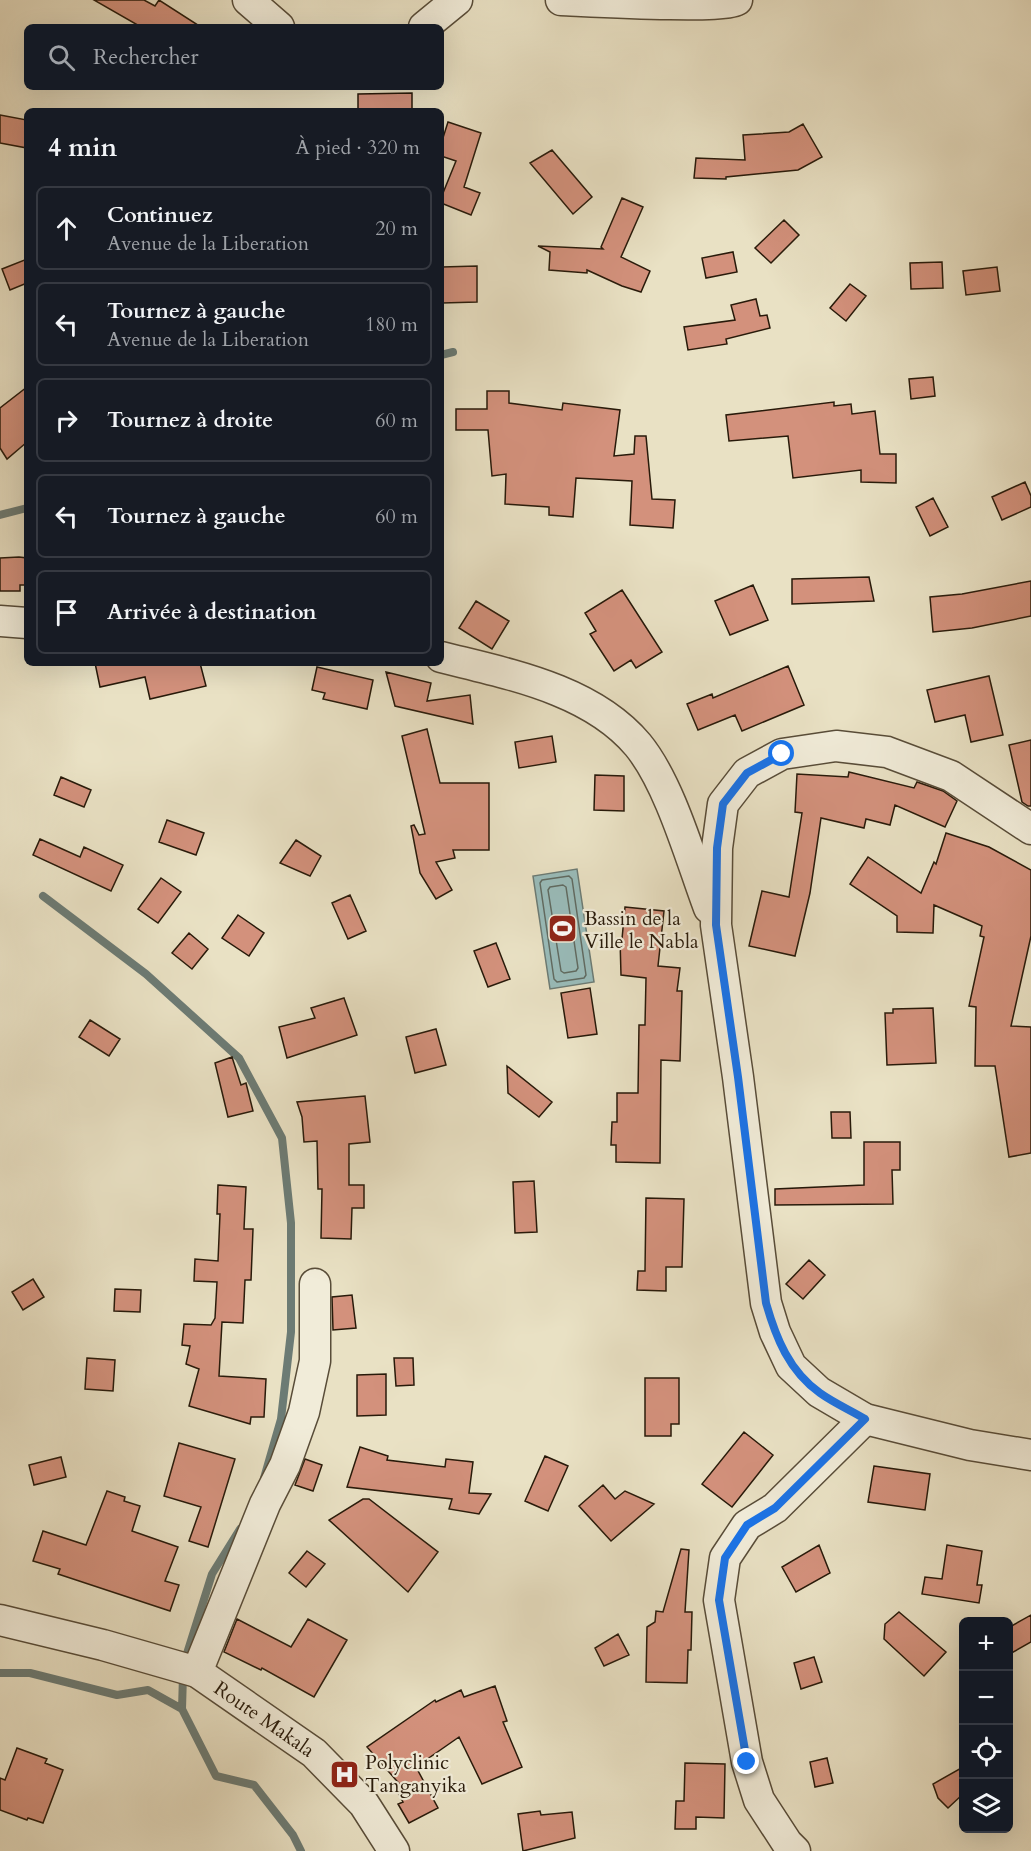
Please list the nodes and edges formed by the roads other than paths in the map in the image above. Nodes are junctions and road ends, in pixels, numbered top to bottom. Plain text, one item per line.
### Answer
1 (248, 0) edge
2 (457, 0) edge
3 (561, 0) edge
4 (737, 0) edge
5 (276, 24) edge
6 (428, 24) edge
7 (0, 621) edge
8 (24, 623) edge
9 (444, 658) edge
10 (1031, 829) edge
11 (716, 925) junction
12 (315, 1284) dead end
13 (865, 1419) junction
14 (1031, 1455) edge
15 (0, 1620) edge
16 (197, 1672) junction
17 (394, 1851) edge
18 (795, 1851) edge

1 - 5 street
2 - 6 street
3 - 4 street
7 - 8 street
9 - 11 street
10 - 11 street
11 - 13 street
12 - 16 street
13 - 14 street
13 - 18 street
15 - 16 street, Route Makala
16 - 17 street, Route Makala

